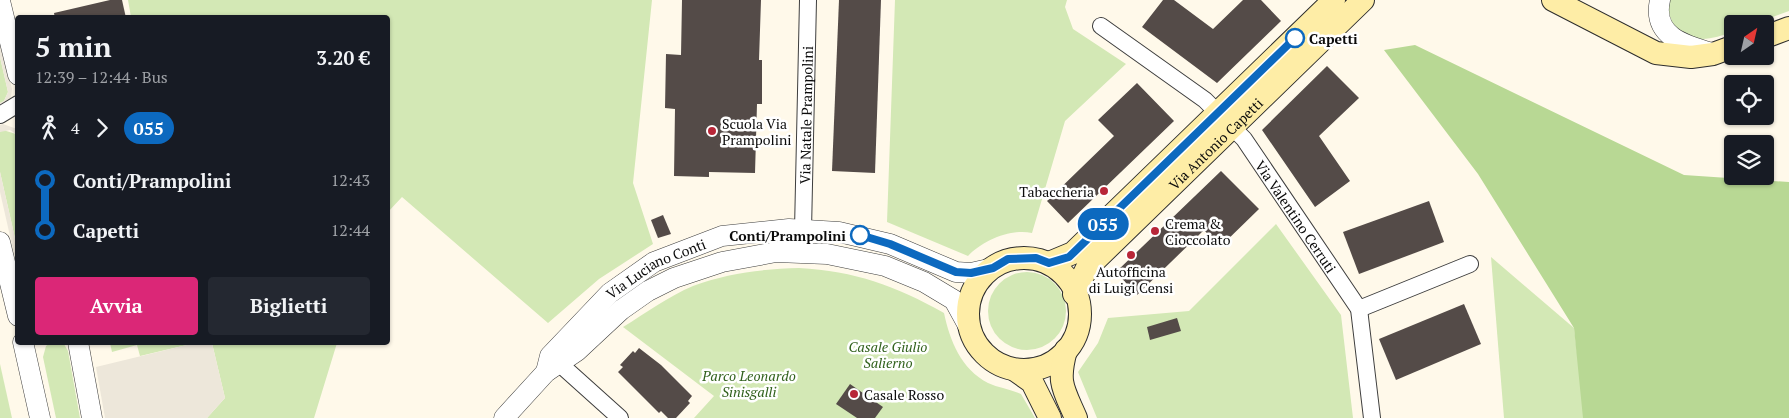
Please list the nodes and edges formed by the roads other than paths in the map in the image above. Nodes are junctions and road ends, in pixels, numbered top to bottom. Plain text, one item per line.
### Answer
1 (808, 0) edge
2 (1364, 0) edge
3 (1553, 0) edge
4 (1660, 0) edge
5 (0, 1) edge
6 (1331, 13) edge
7 (1101, 26) dead end
8 (1789, 28) edge
9 (1774, 34) edge
10 (1723, 51) edge
11 (15, 63) edge
12 (15, 106) edge
13 (0, 115) edge
14 (1224, 120) junction
15 (796, 230) junction
16 (789, 253) junction
17 (1, 254) edge
18 (1049, 263) junction
19 (1470, 264) dead end
20 (993, 268) junction
21 (1074, 294) junction
22 (15, 305) edge
23 (1359, 308) junction
24 (971, 331) junction
25 (24, 345) edge
26 (79, 345) edge
27 (1066, 350) junction
28 (552, 364) junction
29 (1015, 370) junction
30 (40, 418) edge
31 (92, 418) edge
32 (504, 418) edge
33 (620, 418) edge
34 (1050, 418) edge
35 (1076, 418) edge
36 (1372, 418) edge

1 - 15 street, Via Natale Prampolini
2 - 6 main road, Via Antonio Capetti
3 - 10 main road
4 - 10 street
5 - 11 street
6 - 14 main road, Via Antonio Capetti
7 - 14 street, Via Antonio Capetti
8 - 9 main road
12 - 13 street
14 - 18 main road, Via Antonio Capetti
14 - 21 main road, Via Antonio Capetti
14 - 23 street, Via Valentino Cerruti
15 - 16 street
15 - 20 street, Via Luciano Conti
15 - 28 street, Via Luciano Conti
16 - 24 street, Via Luciano Conti
16 - 28 street, Via Luciano Conti
17 - 22 street
18 - 20 main road
18 - 21 main road
19 - 23 street
20 - 24 main road
21 - 27 main road
23 - 36 street, Via Valentino Cerruti
24 - 29 main road
25 - 30 street
26 - 31 street
27 - 29 main road
27 - 35 main road
28 - 32 street, Via Luciano Conti
28 - 33 street
29 - 34 main road

